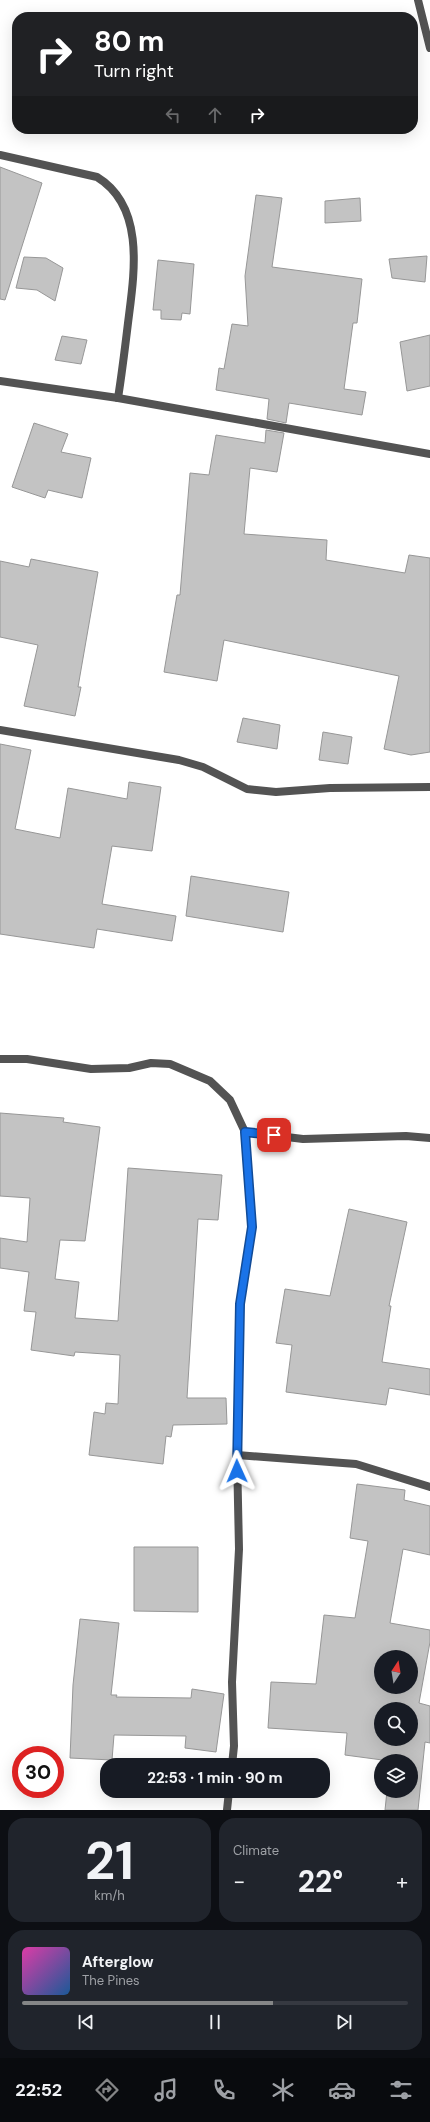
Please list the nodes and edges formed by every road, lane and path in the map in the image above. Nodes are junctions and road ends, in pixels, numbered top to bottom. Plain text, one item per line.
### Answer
1 (418, 0) edge
2 (430, 48) edge
3 (0, 155) edge
4 (0, 381) edge
5 (118, 398) junction
6 (430, 454) edge
7 (0, 730) edge
8 (430, 787) edge
9 (0, 1059) edge
10 (245, 1132) junction
11 (430, 1138) edge
12 (237, 1455) junction
13 (430, 1487) edge
14 (233, 1758) edge
15 (228, 1798) edge
16 (227, 1810) edge

1 - 2 street
3 - 5 street
4 - 5 street
5 - 6 street
7 - 8 street
9 - 10 street
10 - 11 street
10 - 12 street
12 - 13 street
12 - 14 street
15 - 16 street

